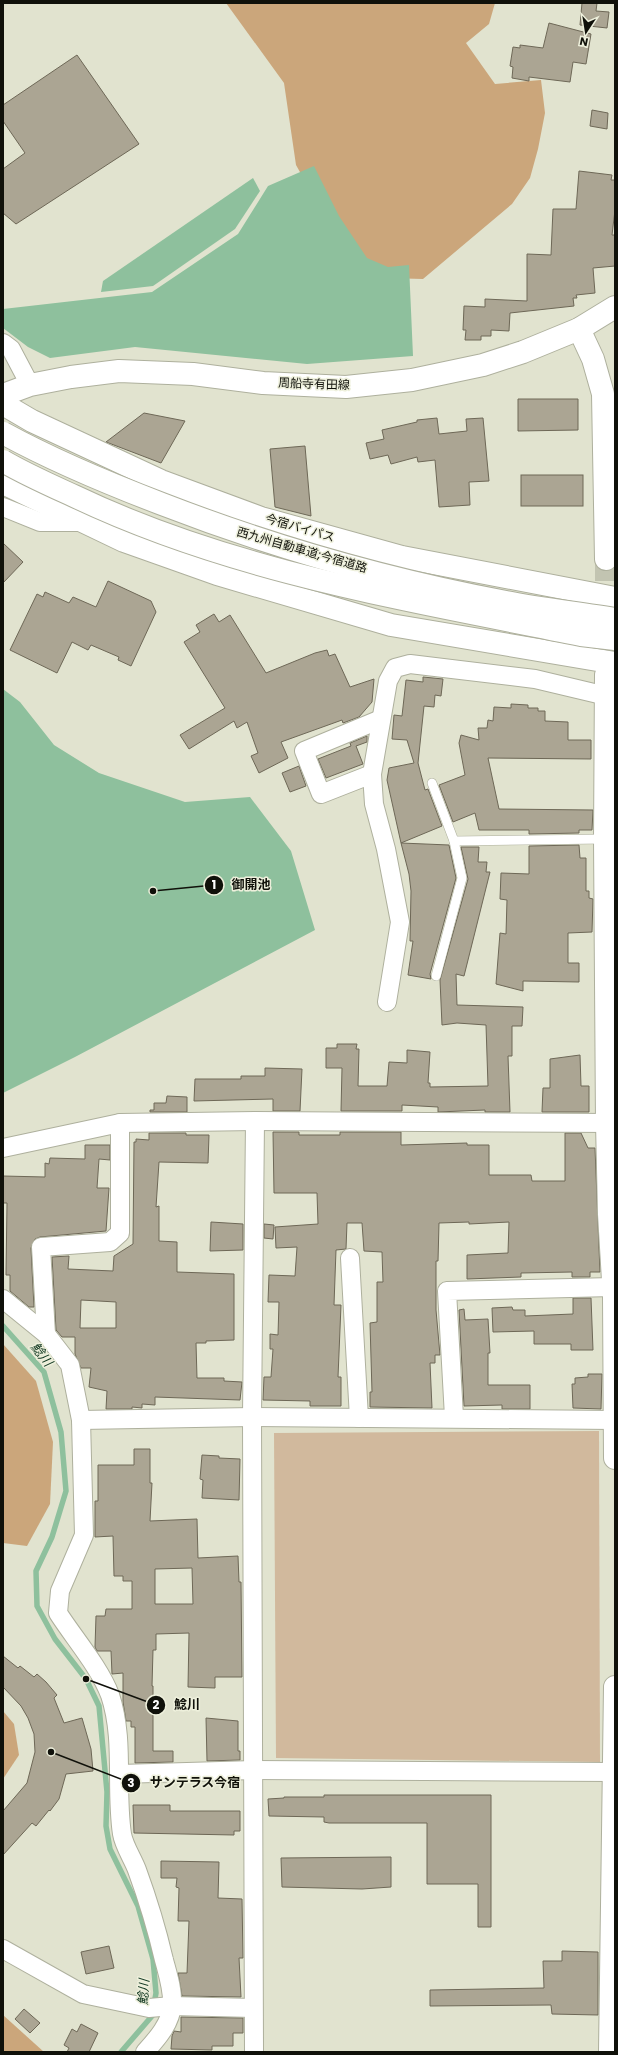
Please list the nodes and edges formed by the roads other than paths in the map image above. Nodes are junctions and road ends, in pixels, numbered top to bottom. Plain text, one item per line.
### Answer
1 (615, 307) edge
2 (579, 329) junction
3 (3, 343) edge
4 (30, 385) junction
5 (3, 396) edge
6 (3, 404) edge
7 (3, 433) edge
8 (3, 460) edge
9 (3, 483) edge
10 (3, 507) edge
11 (84, 522) junction
12 (609, 538) tunnel mouth
13 (615, 598) edge
14 (508, 602) junction
15 (615, 610) edge
16 (615, 619) edge
17 (615, 639) edge
18 (611, 669) edge
19 (610, 697) edge
20 (381, 719) junction
21 (372, 774) junction
22 (432, 783) dead end
23 (610, 839) edge
24 (454, 841) junction
25 (610, 929) edge
26 (436, 976) dead end
27 (610, 996) edge
28 (387, 1002) dead end
29 (255, 1121) junction
30 (120, 1123) junction
31 (611, 1123) edge
32 (3, 1148) edge
33 (612, 1214) edge
34 (350, 1258) dead end
35 (614, 1294) edge
36 (3, 1299) edge
37 (46, 1334) junction
38 (252, 1417) junction
39 (454, 1417) junction
40 (359, 1418) junction
41 (81, 1420) junction
42 (615, 1420) edge
43 (615, 1458) edge
44 (615, 1687) edge
45 (254, 1770) junction
46 (614, 1772) edge
47 (120, 1774) junction
48 (3, 1949) edge
49 (613, 1999) edge
50 (172, 2006) junction
51 (253, 2008) junction
52 (145, 2052) edge
53 (254, 2052) edge
54 (610, 2052) edge

1 - 2 main road, 周船寺有田線
2 - 4 main road, 周船寺有田線
2 - 12 main road
3 - 4 street
4 - 5 main road, 周船寺有田線
6 - 13 main road, 今宿バイパス
7 - 14 main road, 西九州自動車道;今宿道路, bridge
8 - 17 main road, 西九州自動車道;今宿道路, bridge
9 - 11 main road
10 - 11 street
11 - 18 main road
14 - 15 main road, bridge
14 - 16 main road, 西九州自動車道;今宿道路, bridge
18 - 19 main road
19 - 20 street
19 - 23 main road
20 - 21 street
20 - 21 street
21 - 28 street
22 - 24 lane
23 - 24 lane
23 - 25 main road
24 - 26 lane
25 - 27 main road
27 - 31 main road
29 - 30 street
29 - 31 street
29 - 38 street
30 - 32 street
30 - 37 street
31 - 33 main road
33 - 35 main road
34 - 40 street
35 - 39 street
35 - 42 main road
36 - 37 street
37 - 41 street
38 - 40 street
38 - 41 street
38 - 45 street
39 - 40 street
39 - 42 street
41 - 47 street
42 - 43 main road
44 - 46 main road
45 - 46 street
45 - 47 street
45 - 51 street
46 - 49 main road
47 - 50 street
48 - 50 street
49 - 54 main road
50 - 51 street
50 - 52 street
51 - 53 street

